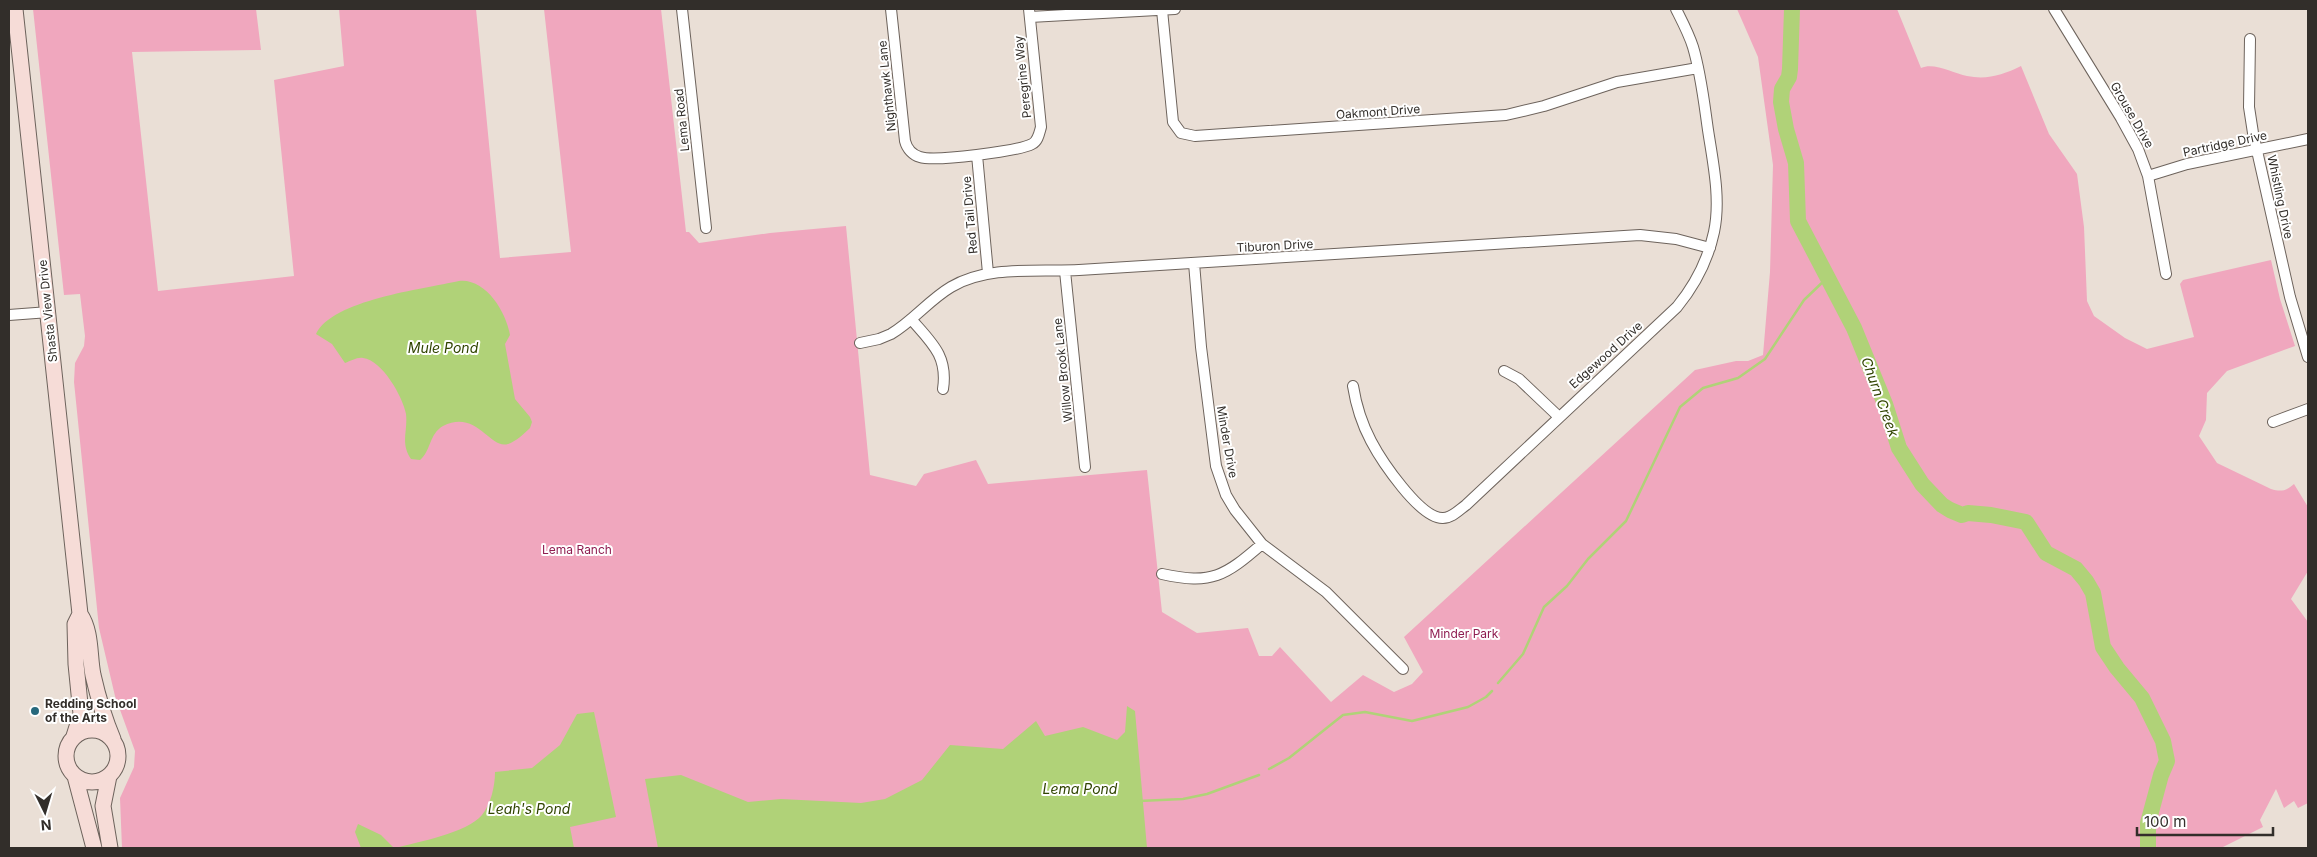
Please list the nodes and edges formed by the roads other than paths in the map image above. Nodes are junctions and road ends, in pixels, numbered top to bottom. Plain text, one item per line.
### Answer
1 (15, 9) edge
2 (682, 9) edge
3 (891, 9) edge
4 (1175, 9) edge
5 (1676, 9) edge
6 (2054, 9) edge
7 (1162, 10) edge
8 (1030, 13) edge
9 (2250, 39) dead end
10 (1698, 68) junction
11 (2308, 139) edge
12 (2258, 150) junction
13 (977, 155) junction
14 (2148, 176) junction
15 (706, 228) dead end
16 (1710, 248) junction
17 (1194, 263) junction
18 (1065, 271) junction
19 (988, 273) junction
20 (2166, 274) dead end
21 (49, 312) junction
22 (9, 315) edge
23 (912, 319) junction
24 (860, 343) dead end
25 (2308, 357) edge
26 (1504, 371) dead end
27 (1353, 386) dead end
28 (943, 389) dead end
29 (2308, 409) edge
30 (1558, 416) junction
31 (2273, 422) dead end
32 (1085, 467) dead end
33 (1262, 544) junction
34 (1162, 574) dead end
35 (80, 614) junction
36 (1403, 669) dead end
37 (74, 736) junction
38 (113, 739) junction
39 (76, 776) junction
40 (109, 776) junction
41 (94, 848) edge
42 (110, 848) edge

1 - 21 main road, Shasta View Drive
2 - 15 street, Lema Road
3 - 13 street, Nighthawk Lane
4 - 7 street
5 - 10 street, Edgewood Drive
6 - 14 street, Grouse Drive
7 - 8 street
7 - 10 street, Oakmont Drive
8 - 13 street, Peregrine Way
9 - 12 street, Whistling Drive
10 - 16 street, Edgewood Drive
11 - 12 street, Partridge Drive
12 - 14 street, Partridge Drive
12 - 25 street, Whistling Drive
13 - 19 street, Red Tail Drive
14 - 20 street, Grouse Drive
16 - 17 street, Tiburon Drive
16 - 30 street, Edgewood Drive
17 - 18 street, Tiburon Drive
17 - 33 street, Minder Drive
18 - 19 street, Tiburon Drive
18 - 32 street, Willow Brook Lane
19 - 23 street, Tiburon Drive
21 - 22 street
21 - 35 main road, Shasta View Drive
23 - 24 street, Tiburon Drive
23 - 28 street
26 - 30 street
27 - 30 street, Edgewood Drive
29 - 31 street
33 - 34 street
33 - 36 street, Minder Drive
35 - 37 main road, Shasta View Drive
35 - 38 main road, Shasta View Drive
37 - 38 main road
37 - 39 main road, Shasta View Drive
38 - 40 main road, Shasta View Drive
39 - 40 main road
39 - 41 main road, Shasta View Drive
40 - 42 main road, Shasta View Drive

